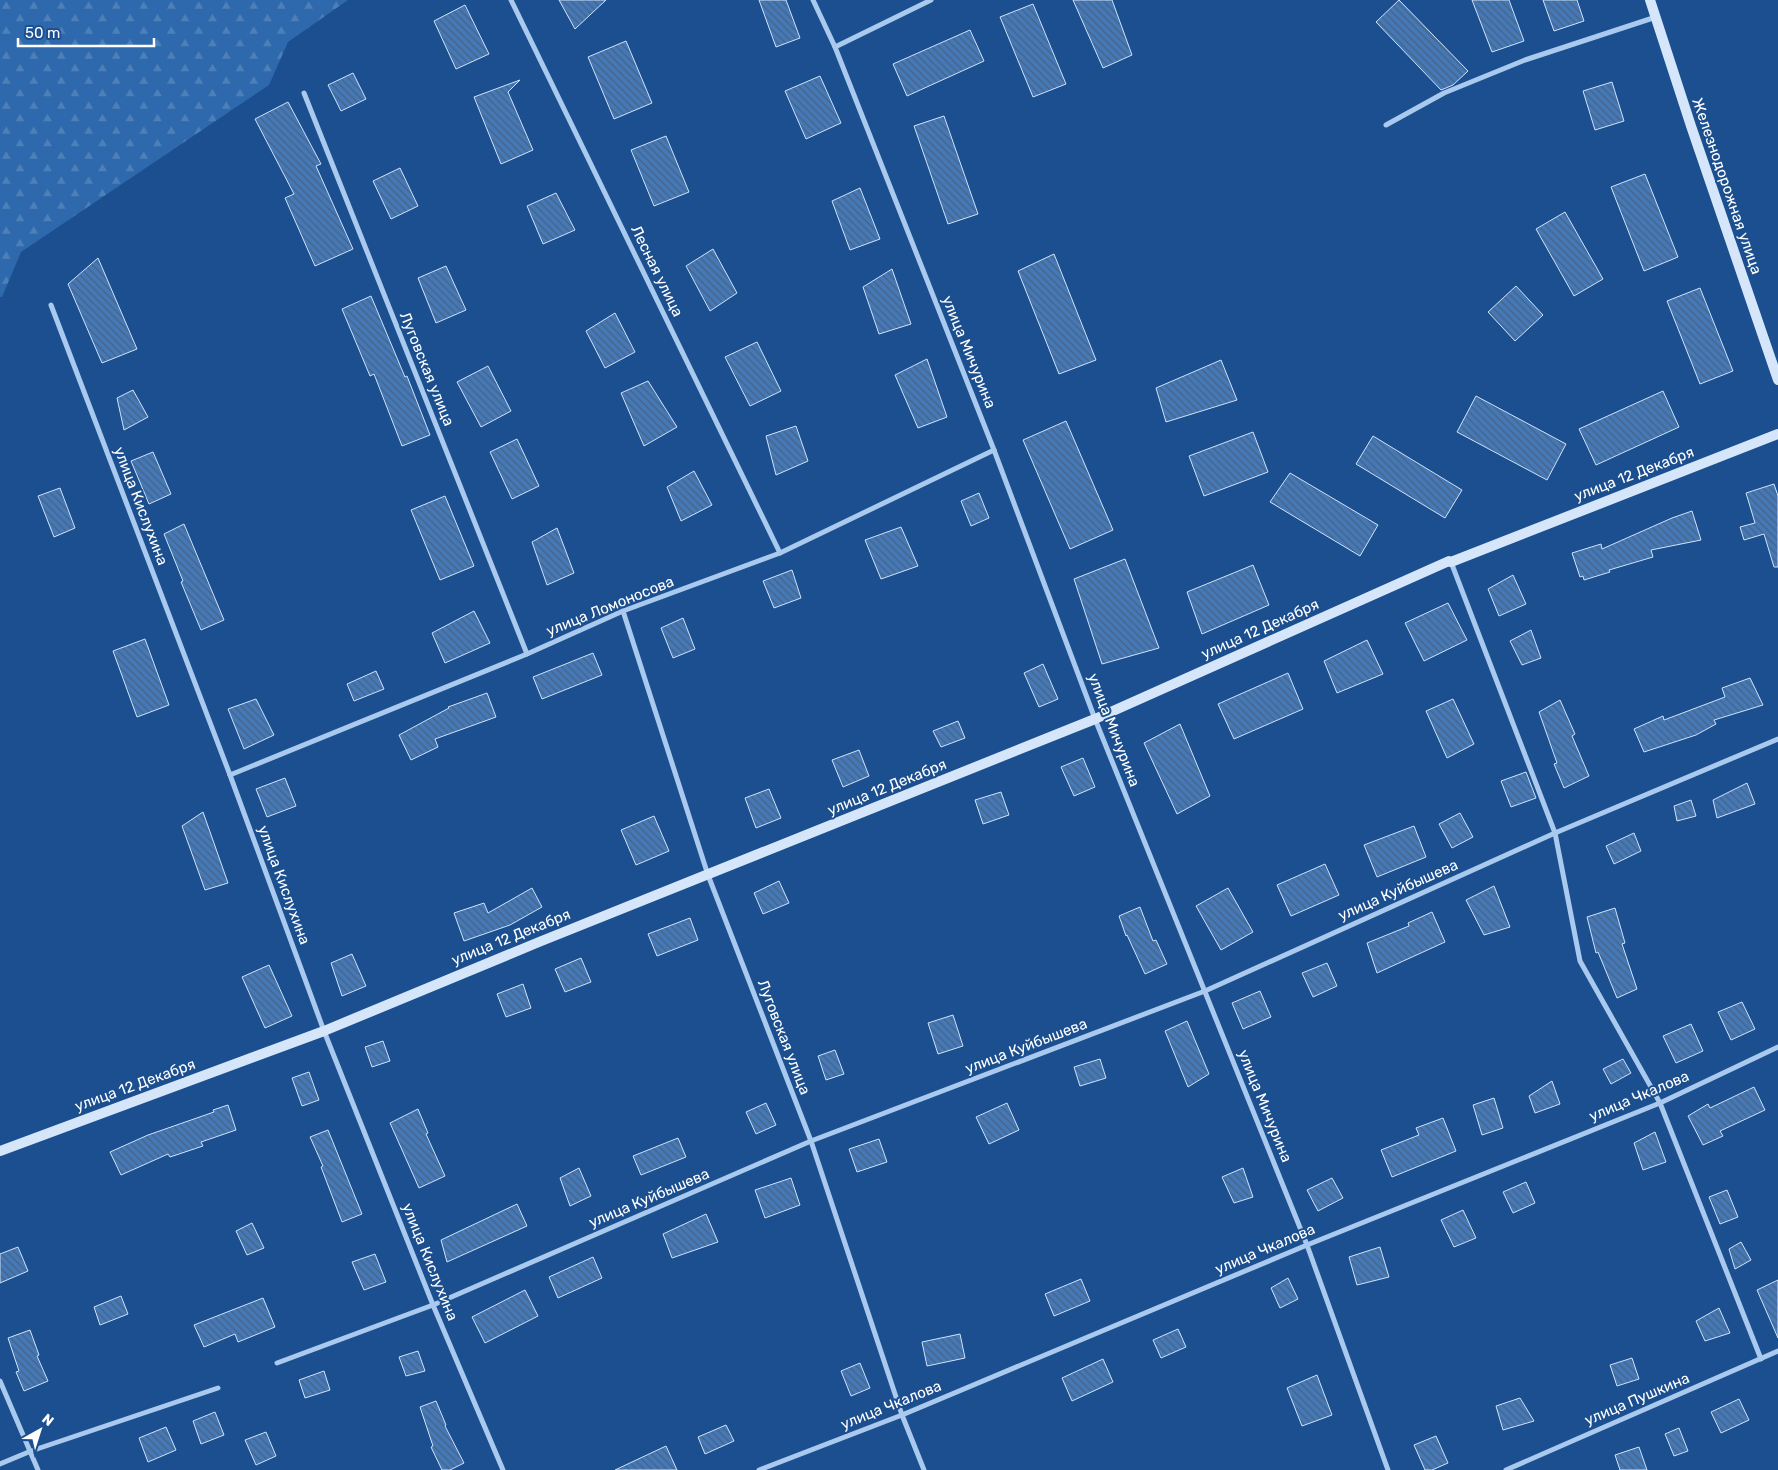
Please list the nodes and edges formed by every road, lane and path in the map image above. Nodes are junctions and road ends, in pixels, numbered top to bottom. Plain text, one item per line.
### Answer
1 (511, 0) edge
2 (813, 0) edge
3 (931, 0) edge
4 (1650, 0) edge
5 (1656, 17) junction
6 (835, 46) junction
7 (304, 93) dead end
8 (1386, 125) dead end
9 (51, 305) dead end
10 (1778, 380) edge
11 (1778, 434) edge
12 (994, 450) junction
13 (780, 553) junction
14 (1451, 562) junction
15 (623, 611) junction
16 (527, 654) junction
17 (1095, 719) junction
18 (1778, 739) edge
19 (230, 775) junction
20 (1555, 833) junction
21 (708, 875) junction
22 (1205, 991) junction
23 (324, 1031) junction
24 (1778, 1046) edge
25 (1660, 1103) junction
26 (811, 1141) junction
27 (0, 1151) edge
28 (1307, 1245) junction
29 (433, 1305) junction
30 (1778, 1351) edge
31 (1761, 1359) junction
32 (276, 1363) dead end
33 (0, 1381) edge
34 (218, 1388) dead end
35 (902, 1415) junction
36 (31, 1451) junction
37 (0, 1464) edge
38 (38, 1470) edge
39 (503, 1470) edge
40 (759, 1470) edge
41 (924, 1470) edge
42 (1388, 1470) edge
43 (1506, 1470) edge

1 - 13 street, Лесная улица
2 - 6 street, улица Мичурина
3 - 6 street
4 - 5 street, Железнодорожная улица
5 - 8 street
5 - 10 street, Железнодорожная улица
6 - 12 street, улица Мичурина
7 - 16 street, Луговская улица
9 - 19 street, улица Кислухина
11 - 14 street, улица 12 Декабря
12 - 13 street, улица Ломоносова
12 - 17 street, улица Мичурина
13 - 15 street, улица Ломоносова
14 - 17 street, улица 12 Декабря
14 - 20 street
15 - 16 street, улица Ломоносова
15 - 21 street, Луговская улица
16 - 19 street, улица Ломоносова
17 - 21 street, улица 12 Декабря
17 - 22 street, улица Мичурина
18 - 20 street, улица Куйбышева
19 - 23 street, улица Кислухина
20 - 22 street, улица Куйбышева
20 - 25 street
21 - 23 street, улица 12 Декабря
21 - 26 street, Луговская улица
22 - 26 street, улица Куйбышева
22 - 28 street, улица Мичурина
23 - 27 street, улица 12 Декабря
23 - 29 street, улица Кислухина
24 - 25 street, улица Чкалова
25 - 28 street, улица Чкалова
25 - 31 street
26 - 29 street, улица Куйбышева
26 - 35 street, Луговская улица
28 - 35 street, улица Чкалова
28 - 42 street, улица Мичурина
29 - 32 street, улица Куйбышева
29 - 39 street, улица Кислухина
30 - 31 street, улица Пушкина
31 - 43 street, улица Пушкина
33 - 36 street
34 - 36 street
35 - 40 street, улица Чкалова
35 - 41 street, Луговская улица
36 - 37 street
36 - 38 street

